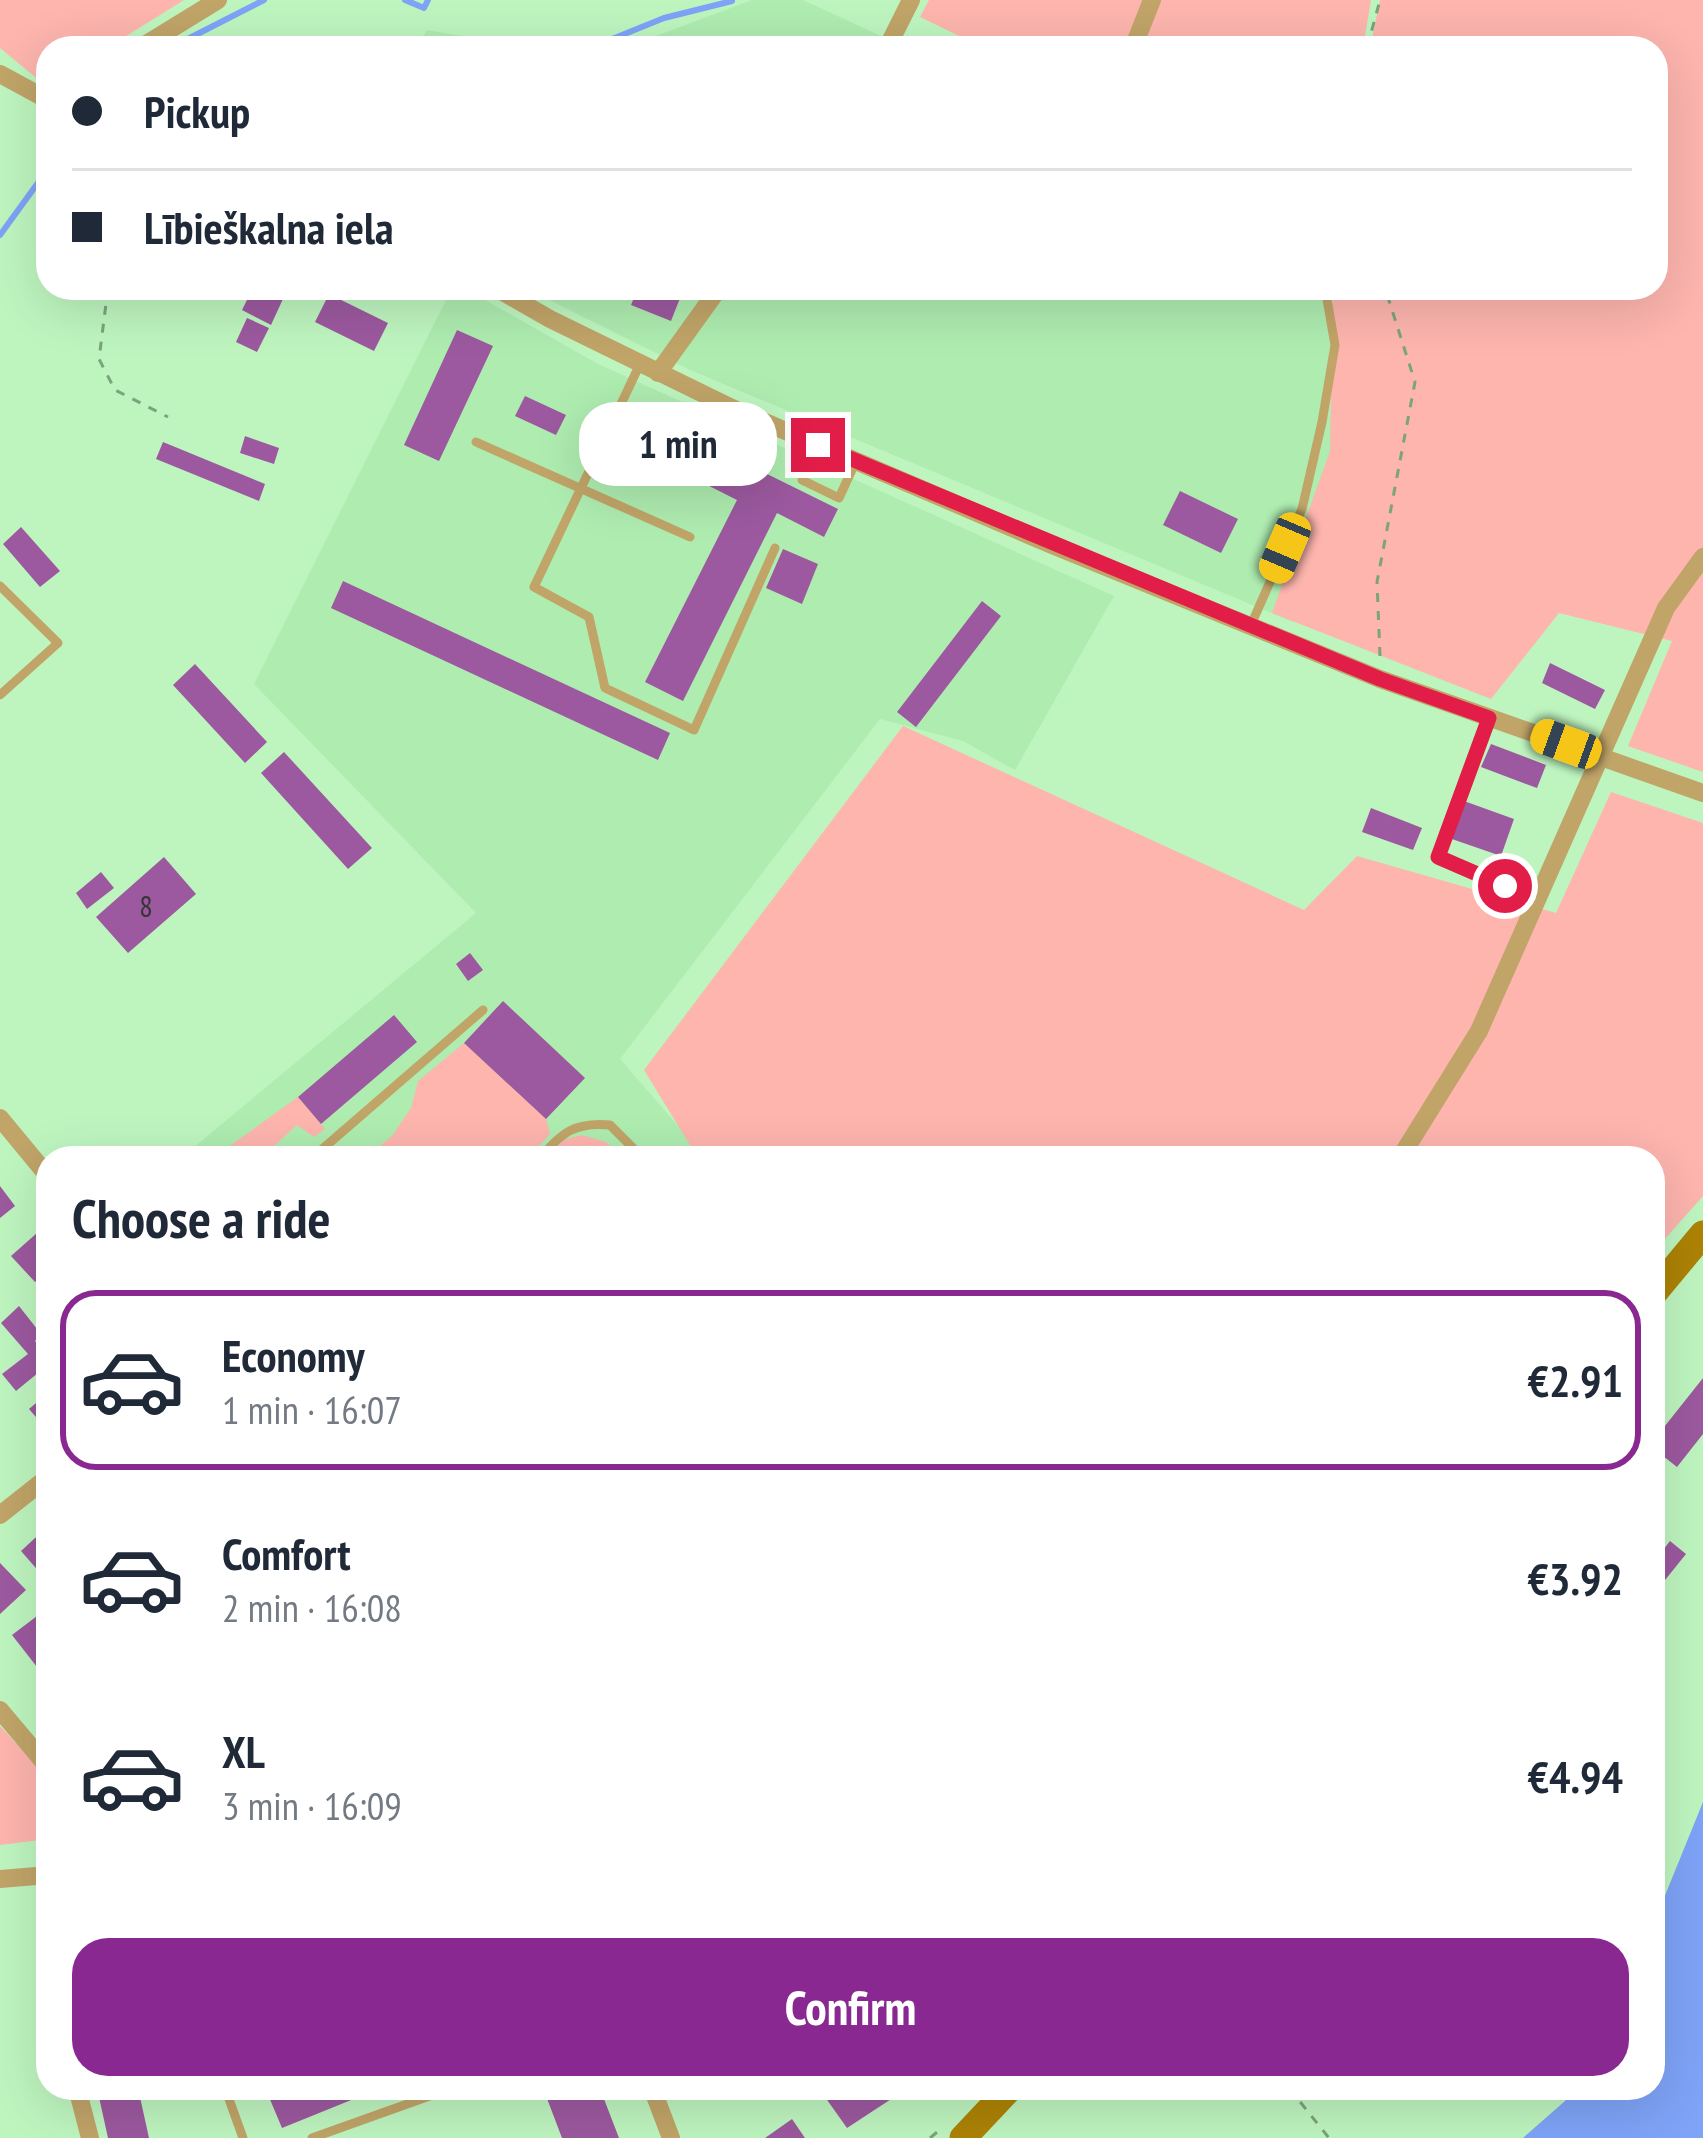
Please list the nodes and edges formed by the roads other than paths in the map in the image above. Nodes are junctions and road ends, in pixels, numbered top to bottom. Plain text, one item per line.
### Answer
1 (218, 0) edge
2 (910, 0) edge
3 (1152, 0) edge
4 (160, 36) edge
5 (893, 36) edge
6 (1138, 36) edge
7 (0, 74) edge
8 (36, 94) edge
9 (519, 300) edge
10 (709, 300) edge
11 (1327, 300) edge
12 (649, 369) junction
13 (476, 442) dead end
14 (818, 445) junction
15 (856, 461) junction
16 (582, 488) junction
17 (690, 537) dead end
18 (775, 548) dead end
19 (1703, 557) edge
20 (0, 586) edge
21 (1251, 625) junction
22 (0, 695) edge
23 (1489, 718) junction
24 (1603, 757) junction
25 (1703, 793) edge
26 (1539, 900) junction
27 (483, 1010) dead end
28 (0, 1118) edge
29 (326, 1146) edge
30 (550, 1146) edge
31 (631, 1146) edge
32 (1407, 1146) edge
33 (36, 1162) edge
34 (1703, 1234) edge
35 (1665, 1280) edge
36 (36, 1486) edge
37 (0, 1515) edge
38 (0, 1711) edge
39 (36, 1753) edge
40 (36, 1876) edge
41 (0, 1879) edge
42 (80, 2100) edge
43 (229, 2100) edge
44 (418, 2100) edge
45 (657, 2100) edge
46 (999, 2100) edge
47 (90, 2138) edge
48 (243, 2138) edge
49 (312, 2138) edge
50 (671, 2138) edge
51 (963, 2138) edge

1 - 4 street
2 - 5 street
3 - 6 street
7 - 8 street
9 - 12 street
10 - 12 street
11 - 21 lane
12 - 14 street
12 - 16 lane
13 - 16 lane
14 - 15 street
14 - 15 lane
15 - 21 street
16 - 17 lane
16 - 18 lane
19 - 24 street
20 - 22 lane
21 - 23 street
23 - 24 street
23 - 26 lane
24 - 25 street
24 - 26 street
26 - 32 street
27 - 29 lane
28 - 33 street
30 - 31 lane
34 - 35 main road
36 - 37 street
38 - 39 street
40 - 41 street
42 - 47 street
43 - 48 lane
44 - 49 lane
45 - 50 street
46 - 51 main road

